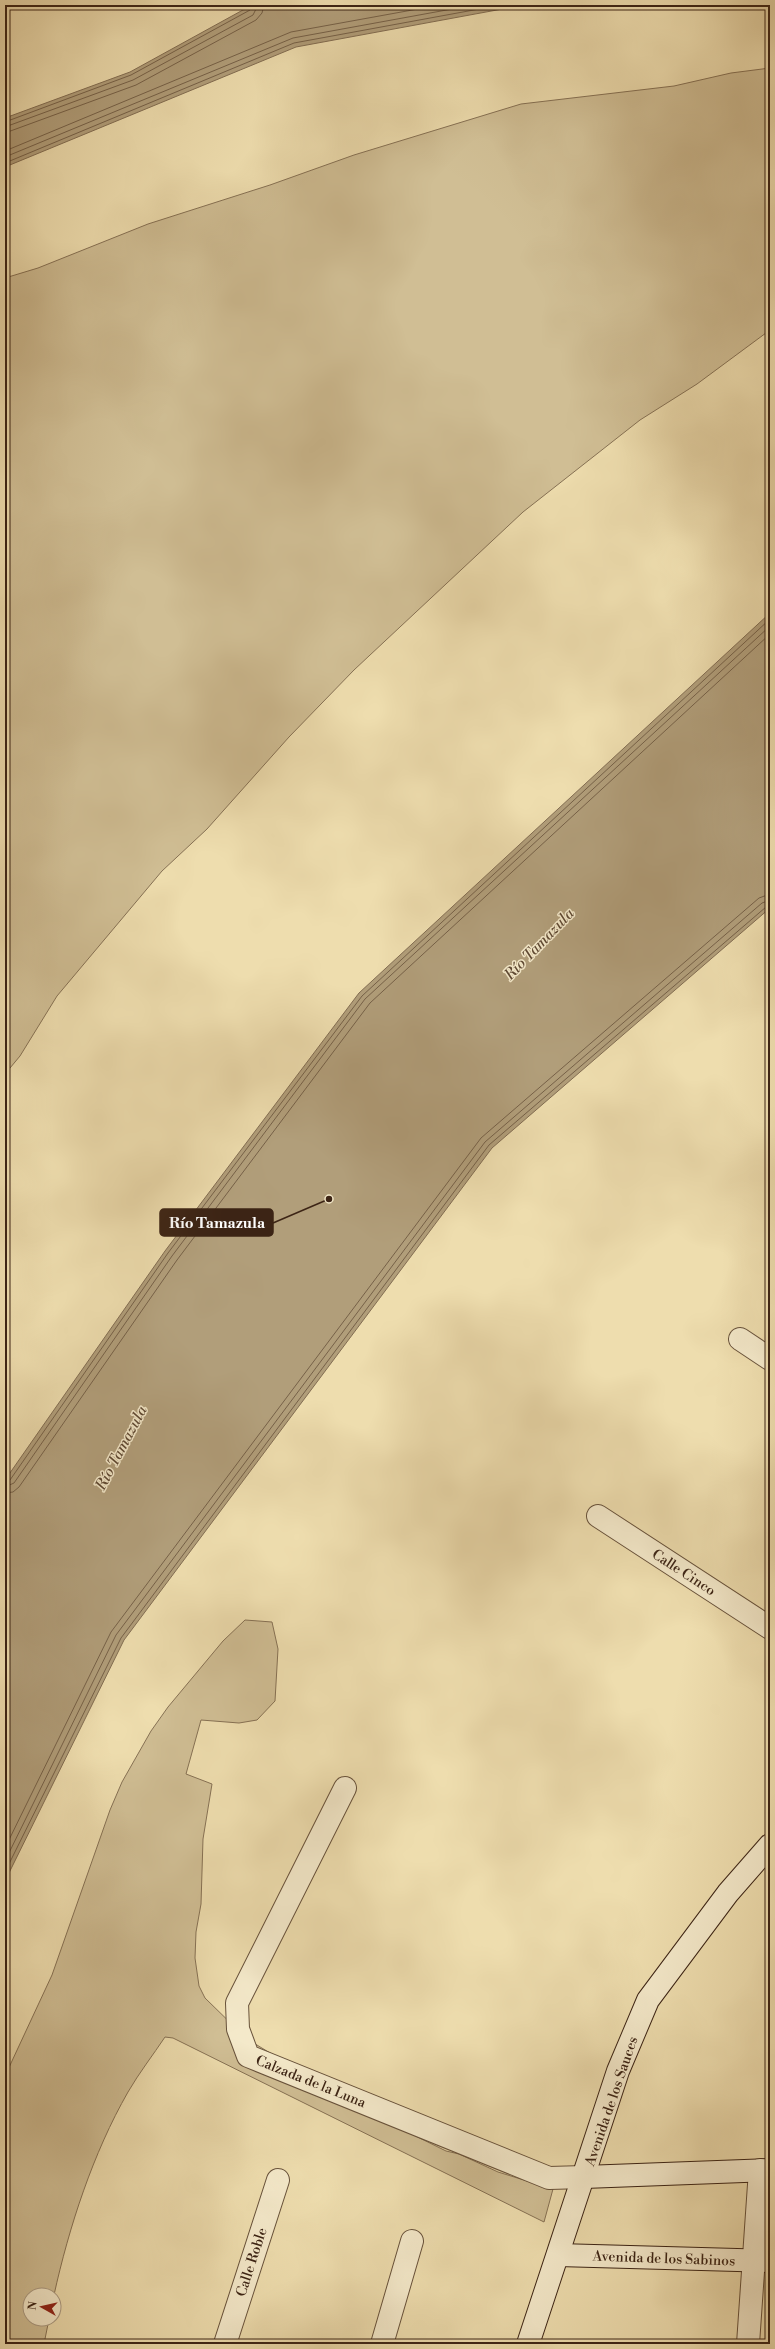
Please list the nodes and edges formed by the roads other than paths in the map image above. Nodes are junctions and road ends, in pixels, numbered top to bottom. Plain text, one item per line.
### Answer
1 (740, 1339) dead end
2 (770, 1359) edge
3 (598, 1516) dead end
4 (770, 1628) edge
5 (345, 1788) dead end
6 (770, 1845) edge
7 (765, 2170) edge
8 (584, 2177) junction
9 (278, 2180) dead end
10 (412, 2241) dead end
11 (558, 2255) junction
12 (763, 2261) edge
13 (225, 2344) edge
14 (382, 2344) edge
15 (528, 2344) edge
16 (748, 2344) edge

1 - 2 street
3 - 4 street, Calle Cinco
5 - 8 street, Calzada de la Luna
6 - 8 street, Avenida de los Sauces
7 - 8 street
7 - 12 street
8 - 11 street, Avenida de los Sauces
9 - 13 street, Calle Roble
10 - 14 street
11 - 12 street, Avenida de los Sabinos
11 - 15 street, Avenida de los Sauces
12 - 16 street

